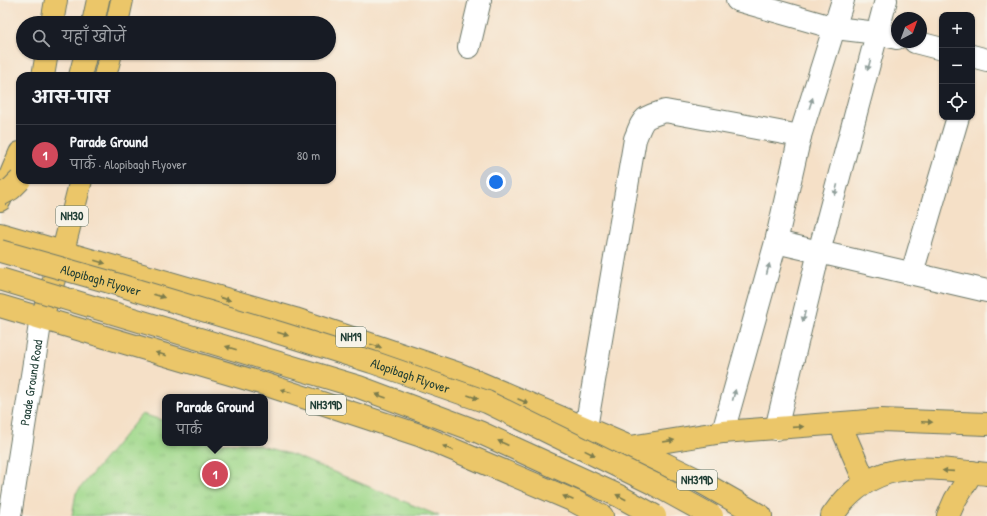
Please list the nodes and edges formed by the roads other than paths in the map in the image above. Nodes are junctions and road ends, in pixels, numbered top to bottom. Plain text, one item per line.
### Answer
1 (56, 0) edge
2 (98, 0) edge
3 (122, 0) edge
4 (480, 0) edge
5 (737, 0) edge
6 (843, 0) edge
7 (886, 0) edge
8 (53, 16) edge
9 (95, 16) edge
10 (119, 16) edge
11 (835, 28) junction
12 (887, 35) edge
13 (927, 45) edge
14 (469, 47) dead end
15 (939, 48) edge
16 (46, 60) edge
17 (84, 60) edge
18 (109, 60) edge
19 (44, 72) edge
20 (81, 72) edge
21 (107, 72) edge
22 (957, 120) edge
23 (800, 136) junction
24 (16, 162) edge
25 (16, 184) edge
26 (81, 184) edge
27 (0, 195) edge
28 (0, 200) edge
29 (0, 234) edge
30 (776, 242) junction
31 (0, 251) edge
32 (63, 251) junction
33 (819, 252) junction
34 (912, 273) junction
35 (0, 280) edge
36 (987, 290) edge
37 (0, 306) edge
38 (41, 318) junction
39 (840, 424) junction
40 (987, 424) edge
41 (586, 428) junction
42 (776, 429) junction
43 (723, 432) junction
44 (630, 447) junction
45 (979, 473) edge
46 (865, 482) junction
47 (10, 516) edge
48 (602, 516) edge
49 (655, 516) edge
50 (712, 516) edge
51 (761, 516) edge
52 (832, 516) edge
53 (948, 516) edge

1 - 8 main road
2 - 9 main road
3 - 10 main road
4 - 14 street
5 - 11 street
6 - 11 street
7 - 12 street
11 - 12 street
23 -> 11 street
12 -> 33 street
13 - 15 street
16 - 19 main road
17 - 20 main road
18 - 21 main road
22 - 34 street
23 - 30 street
23 - 41 street
24 - 28 main road
25 - 27 main road, bridge
26 - 32 main road, NH30
29 - 32 main road
30 - 33 street
43 -> 30 street
31 -> 50 main road, Alopibagh Flyover, bridge
32 - 38 main road, Paade Ground Road / NH30
32 -> 41 main road, NH19
33 - 34 street
33 -> 42 street
34 - 36 street
49 -> 35 main road, bridge
37 - 38 main road
38 - 47 street, Paade Ground Road
48 -> 38 main road, NH319D
39 -> 40 main road
42 -> 39 main road
39 - 46 main road
41 - 44 main road, NH19
42 - 43 main road
44 -> 43 main road
44 - 51 main road, NH319D
45 -> 46 main road
45 - 53 main road
46 - 52 main road

